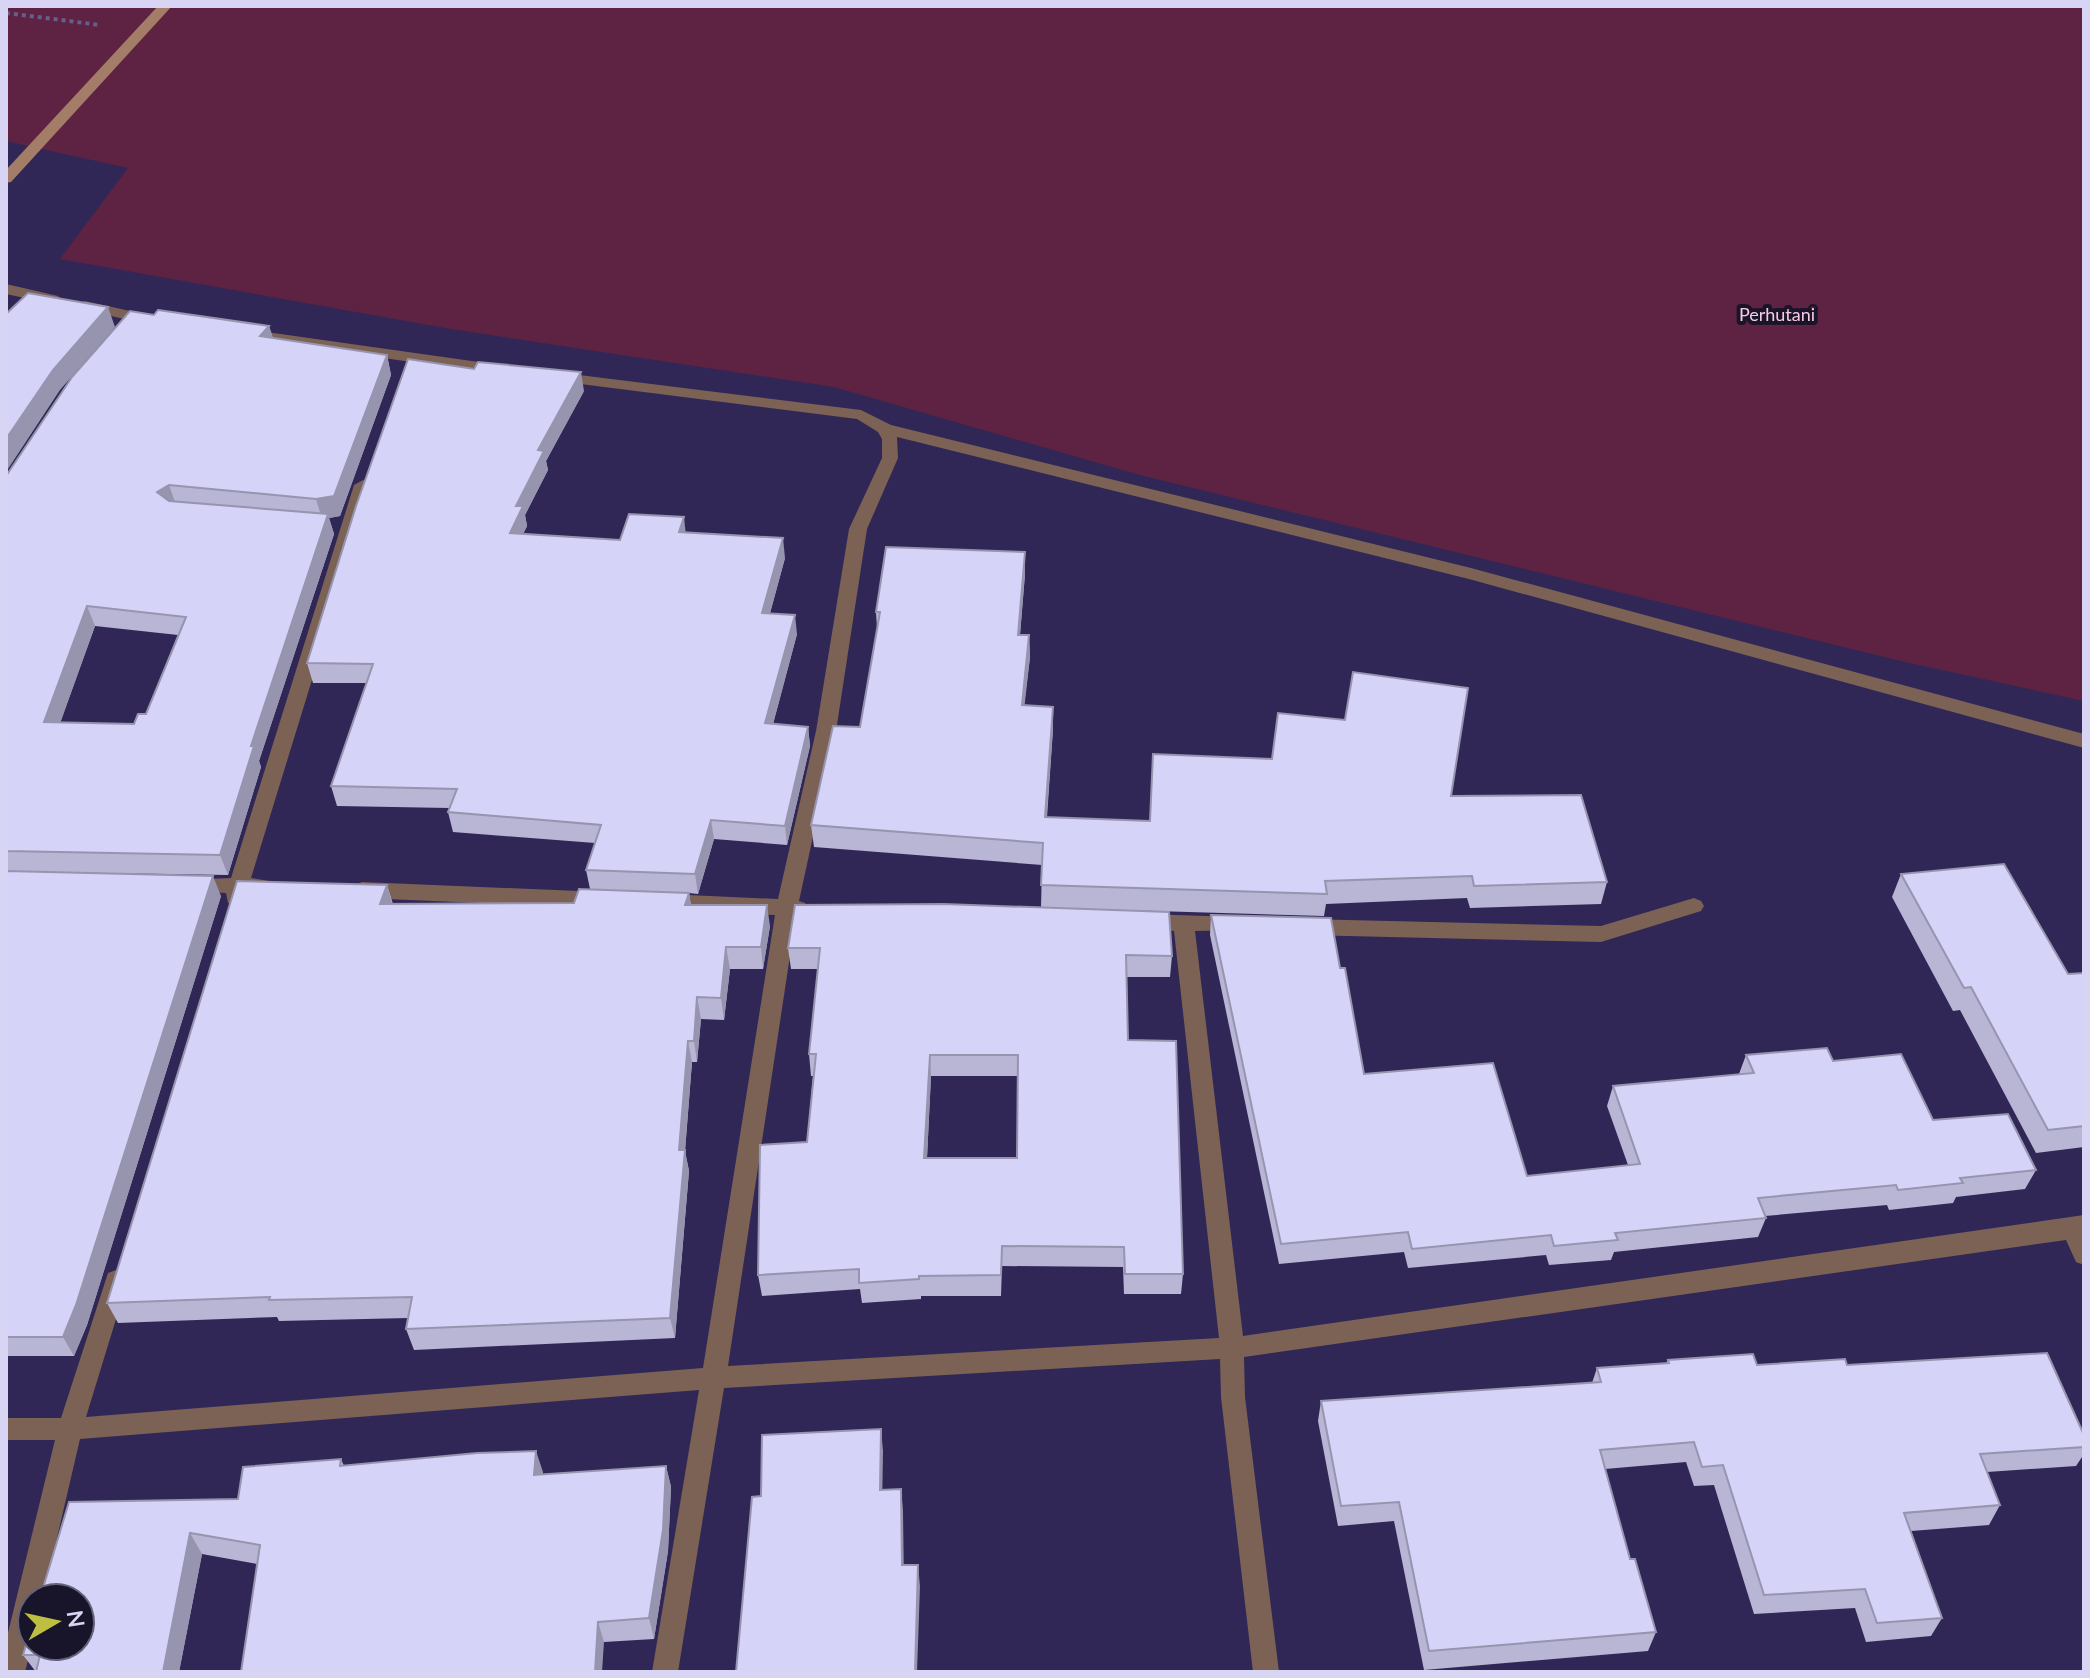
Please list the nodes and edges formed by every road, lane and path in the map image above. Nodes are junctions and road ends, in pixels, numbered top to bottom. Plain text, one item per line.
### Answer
1 (165, 6) edge
2 (6, 13) edge
3 (141, 30) junction
4 (6, 179) edge
5 (6, 289) edge
6 (166, 322) edge
7 (227, 331) edge
8 (885, 429) junction
9 (369, 469) edge
10 (2084, 741) edge
11 (176, 884) edge
12 (238, 886) junction
13 (285, 887) edge
14 (348, 890) edge
15 (1694, 906) dead end
16 (787, 907) junction
17 (819, 908) edge
18 (229, 916) edge
19 (1121, 921) edge
20 (1184, 924) junction
21 (2078, 1227) edge
22 (2084, 1255) edge
23 (121, 1263) edge
24 (1232, 1348) junction
25 (714, 1378) junction
26 (6, 1429) edge
27 (70, 1429) junction
28 (12, 1672) edge
29 (665, 1672) edge
30 (1266, 1672) edge

1 - 3 main road
2 - 3 path
3 - 4 main road
5 - 6 street
7 - 8 street
8 - 10 street
8 - 16 street
9 - 12 street
11 - 12 street
12 - 13 street
12 - 18 street
14 - 16 street
15 - 20 street
16 - 17 street
16 - 25 street
19 - 20 street
20 - 24 street
21 - 22 street
21 - 24 street
23 - 27 street
24 - 25 street
24 - 30 street
25 - 27 street
25 - 29 street
26 - 27 street
27 - 28 street

